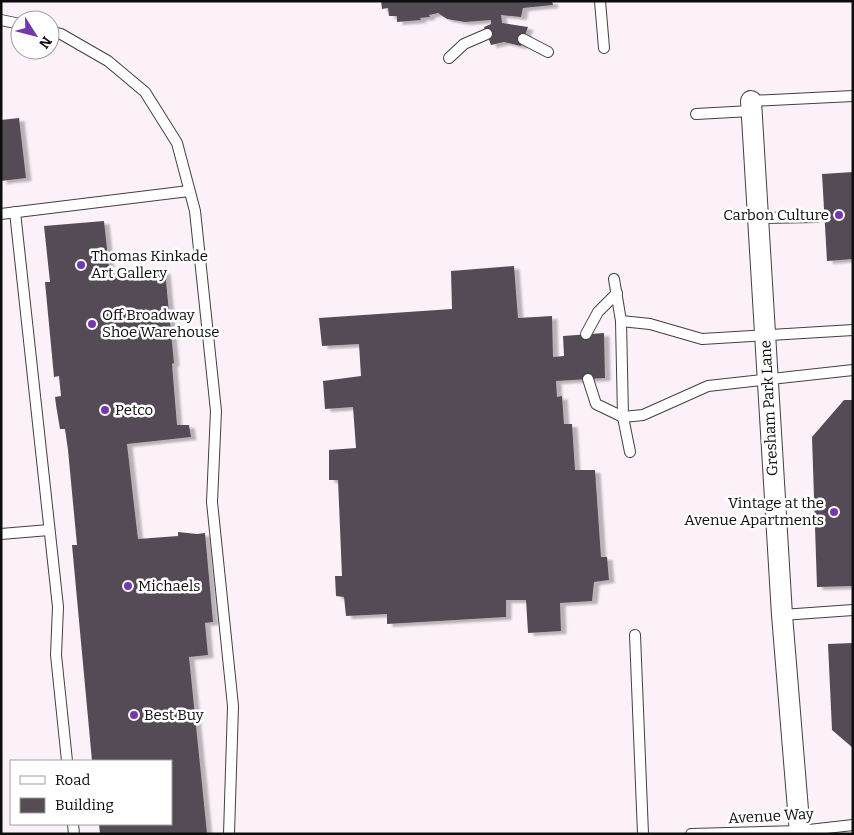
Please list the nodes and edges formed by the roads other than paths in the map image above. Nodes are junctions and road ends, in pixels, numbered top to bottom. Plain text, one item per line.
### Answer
1 (600, 1) edge
2 (60, 34) edge
3 (487, 34) dead end
4 (523, 39) dead end
5 (604, 48) dead end
6 (548, 52) dead end
7 (449, 58) dead end
8 (853, 96) edge
9 (751, 106) junction
10 (696, 114) dead end
11 (190, 191) junction
12 (15, 212) junction
13 (1, 214) edge
14 (817, 217) dead end
15 (758, 218) junction
16 (614, 279) dead end
17 (617, 294) junction
18 (622, 321) junction
19 (853, 330) edge
20 (586, 334) dead end
21 (765, 336) junction
22 (853, 370) edge
23 (768, 378) junction
24 (588, 379) dead end
25 (623, 417) junction
26 (630, 452) dead end
27 (49, 530) junction
28 (1, 534) edge
29 (853, 610) edge
30 (782, 615) junction
31 (635, 635) dead end
32 (67, 760) edge
33 (853, 825) edge
34 (800, 832) edge
35 (229, 834) edge
36 (644, 834) edge
37 (691, 834) edge

1 - 5 lane
2 - 11 lane
3 - 7 lane
4 - 6 lane
8 - 9 lane
9 - 10 lane
9 - 15 street, Gresham Park Lane
11 - 12 lane
11 - 35 lane
12 - 13 lane
12 - 27 lane
14 - 15 lane
15 - 21 street, Gresham Park Lane
16 - 17 lane
17 - 18 lane
17 - 20 lane
18 - 21 lane
18 - 25 lane
19 - 21 lane
21 - 23 street, Gresham Park Lane
22 - 23 lane
23 - 25 lane
23 - 30 street, Gresham Park Lane
24 - 25 lane
25 - 26 lane
27 - 28 lane
27 - 32 lane
29 - 30 lane
30 - 34 street, Gresham Park Lane
31 - 36 lane
33 - 34 lane, Avenue Way
34 - 37 lane, Avenue Way

